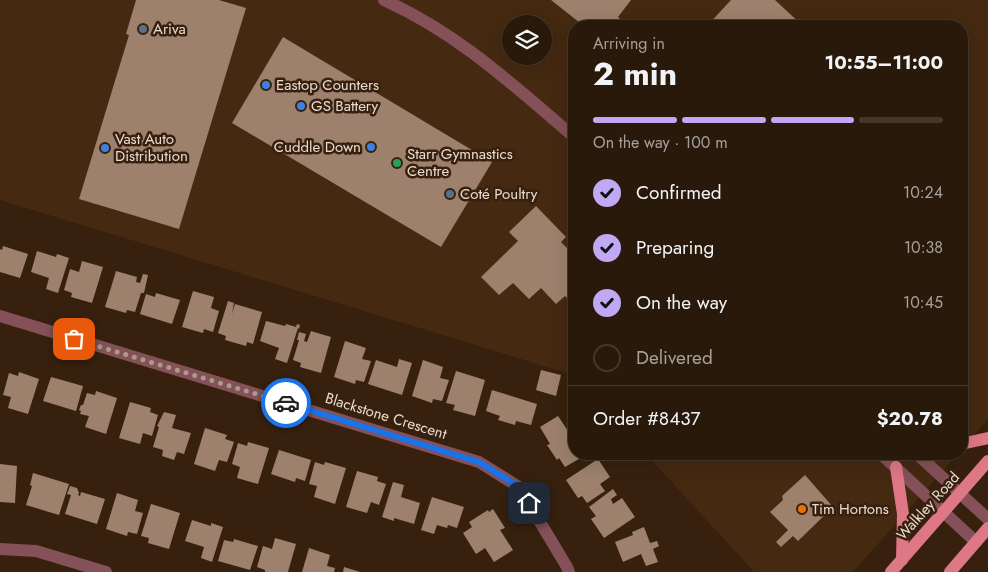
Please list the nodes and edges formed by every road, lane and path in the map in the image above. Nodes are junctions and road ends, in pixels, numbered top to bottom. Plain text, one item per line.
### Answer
1 (384, 0) edge
2 (568, 132) edge
3 (0, 316) edge
4 (988, 438) edge
5 (968, 442) edge
6 (887, 460) edge
7 (924, 460) edge
8 (988, 462) edge
9 (896, 468) junction
10 (961, 494) junction
11 (944, 514) junction
12 (988, 519) edge
13 (988, 528) edge
14 (976, 542) junction
15 (0, 549) edge
16 (902, 560) junction
17 (106, 572) edge
18 (568, 572) edge
19 (891, 572) edge
20 (950, 572) edge

1 - 2 street
3 - 18 street, Blackstone Crescent
4 - 5 main road
6 - 9 street
7 - 10 street
8 - 10 main road, Walkley Road
9 - 11 street
9 - 16 main road
10 - 11 main road, Walkley Road
10 - 12 street
11 - 14 street
11 - 16 main road, Walkley Road
13 - 14 main road
14 - 20 main road
15 - 17 street
16 - 19 main road, Walkley Road

